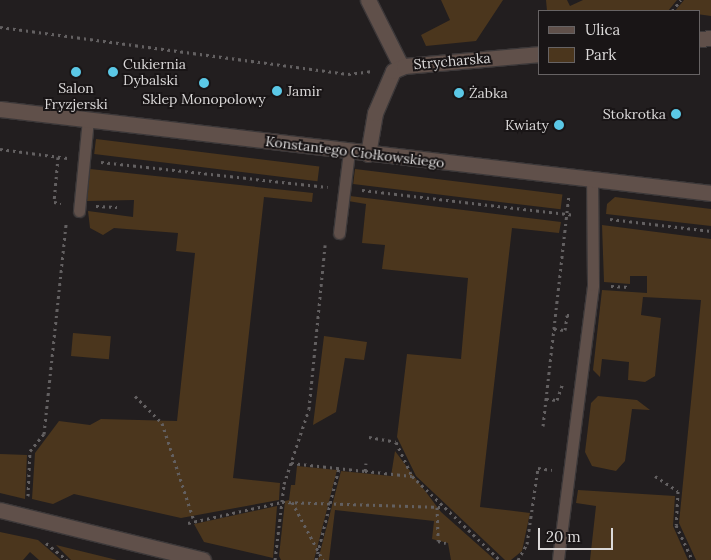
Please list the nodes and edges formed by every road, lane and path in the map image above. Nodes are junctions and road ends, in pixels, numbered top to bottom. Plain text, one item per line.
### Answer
1 (368, 0) edge
2 (0, 27) edge
3 (538, 54) edge
4 (401, 66) junction
5 (388, 76) junction
6 (0, 109) edge
7 (88, 120) junction
8 (349, 152) junction
9 (368, 154) junction
10 (58, 157) dead end
11 (571, 177) junction
12 (592, 179) junction
13 (711, 193) edge
14 (68, 204) dead end
15 (79, 211) dead end
16 (67, 214) dead end
17 (339, 233) dead end
18 (567, 315) dead end
19 (554, 329) junction
20 (314, 361) dead end
21 (559, 382) dead end
22 (135, 396) dead end
23 (546, 399) junction
24 (543, 426) dead end
25 (369, 437) dead end
26 (291, 463) junction
27 (366, 463) dead end
28 (339, 468) junction
29 (365, 471) junction
30 (570, 472) junction
31 (412, 476) junction
32 (654, 476) dead end
33 (282, 502) junction
34 (292, 502) junction
35 (331, 503) junction
36 (27, 504) dead end
37 (442, 506) junction
38 (437, 507) junction
39 (0, 510) edge
40 (193, 518) junction
41 (188, 523) dead end
42 (39, 538) dead end
43 (446, 543) dead end
44 (319, 550) junction
45 (558, 559) edge
46 (67, 560) edge
47 (203, 560) edge
48 (275, 560) edge
49 (316, 560) edge
50 (322, 560) edge
51 (500, 560) edge
52 (518, 560) edge
53 (692, 560) edge

1 - 4 street
2 - 5 path
3 - 4 street, Strycharska
4 - 5 street, Strycharska
5 - 9 street
6 - 7 street, Konstantego Ciołkowskiego
7 - 8 street, Konstantego Ciołkowskiego
7 - 15 lane
8 - 9 street, Konstantego Ciołkowskiego
8 - 17 lane
9 - 11 street, Konstantego Ciołkowskiego
10 - 14 path
11 - 12 street, Konstantego Ciołkowskiego
11 - 19 path
12 - 13 street, Konstantego Ciołkowskiego
12 - 30 lane
16 - 36 path
18 - 19 path
19 - 23 path
20 - 26 path
21 - 23 path
22 - 40 path
23 - 24 path
25 - 31 path
26 - 28 path
26 - 33 path
27 - 29 path
28 - 29 path
28 - 35 path
29 - 31 path
30 - 45 lane
30 - 52 path
31 - 37 path
32 - 53 path
33 - 34 path
33 - 40 path
33 - 48 path
34 - 35 path
34 - 44 path
35 - 38 path
35 - 44 path
37 - 38 path
37 - 51 path
38 - 43 path
39 - 47 street
40 - 41 path
42 - 46 path
44 - 49 path
44 - 50 path

